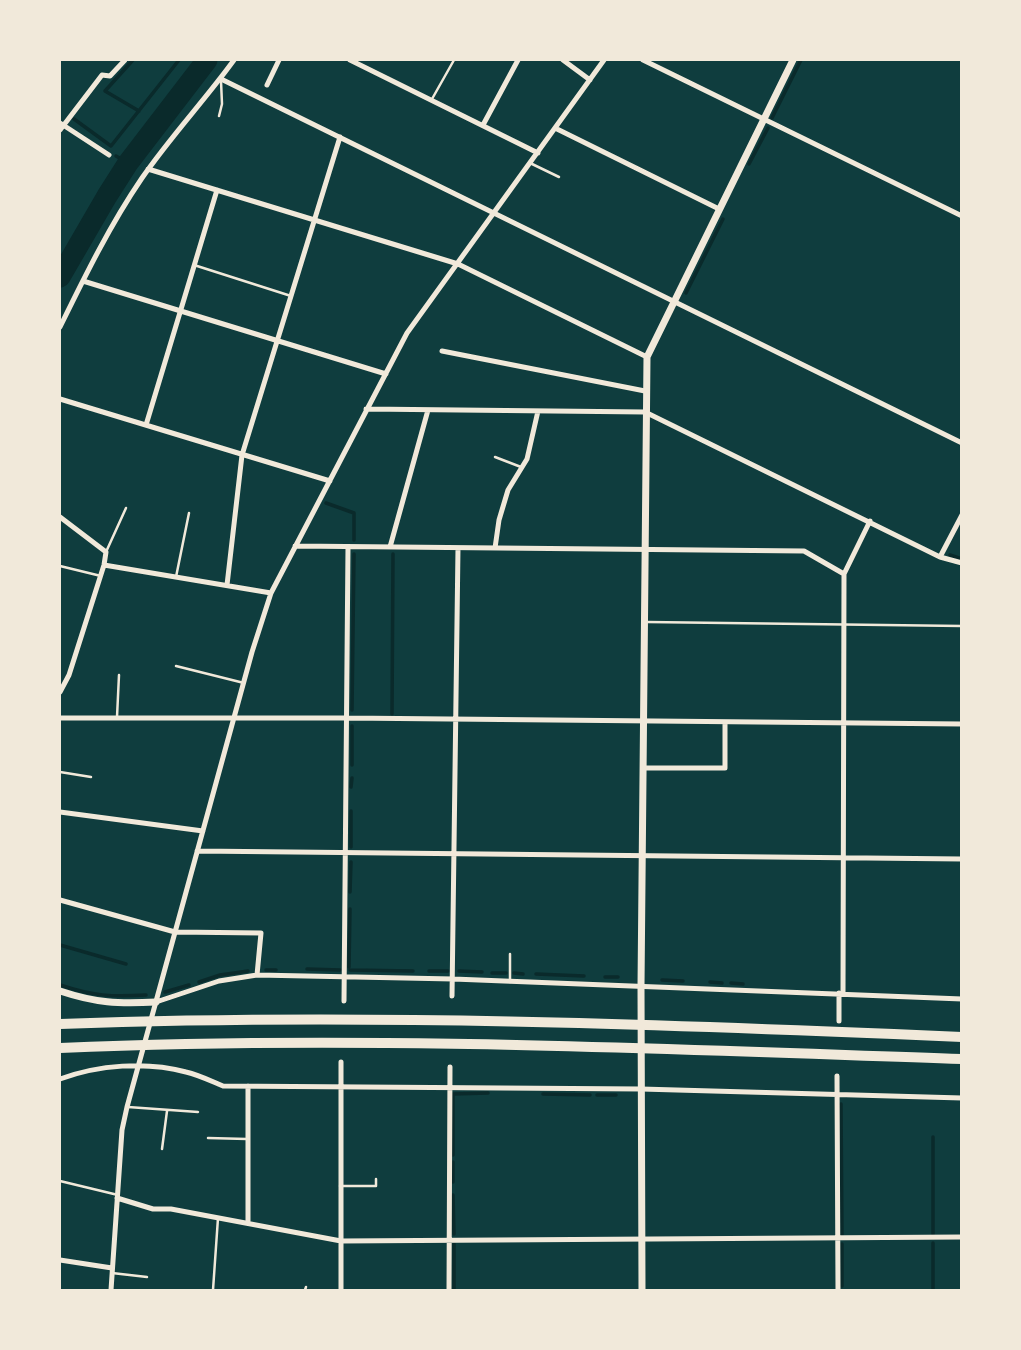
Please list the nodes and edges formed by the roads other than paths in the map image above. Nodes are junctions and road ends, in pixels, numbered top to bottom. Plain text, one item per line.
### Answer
1 (125, 60) edge
2 (234, 60) edge
3 (279, 60) edge
4 (350, 60) edge
5 (454, 60) edge
6 (518, 60) edge
7 (563, 60) edge
8 (604, 60) edge
9 (643, 60) edge
10 (793, 60) edge
11 (221, 79) junction
12 (590, 80) junction
13 (267, 85) dead end
14 (431, 100) junction
15 (219, 116) dead end
16 (763, 118) junction
17 (483, 125) junction
18 (60, 126) edge
19 (555, 128) junction
20 (340, 137) junction
21 (538, 153) junction
22 (109, 155) dead end
23 (530, 163) junction
24 (148, 169) junction
25 (559, 177) dead end
26 (217, 190) junction
27 (719, 209) junction
28 (495, 213) junction
29 (961, 216) edge
30 (314, 220) junction
31 (458, 264) junction
32 (194, 265) junction
33 (83, 281) junction
34 (291, 296) junction
35 (673, 302) junction
36 (180, 311) junction
37 (60, 327) edge
38 (277, 340) junction
39 (442, 351) dead end
40 (648, 357) junction
41 (386, 373) junction
42 (645, 391) junction
43 (60, 399) edge
44 (366, 409) junction
45 (428, 410) junction
46 (538, 411) junction
47 (645, 412) junction
48 (146, 425) junction
49 (961, 443) edge
50 (242, 454) junction
51 (495, 457) dead end
52 (522, 467) junction
53 (330, 481) junction
54 (126, 508) dead end
55 (189, 513) dead end
56 (961, 515) edge
57 (60, 517) edge
58 (870, 521) junction
59 (295, 546) junction
60 (348, 547) junction
61 (390, 547) junction
62 (458, 548) junction
63 (495, 548) junction
64 (644, 550) junction
65 (106, 552) junction
66 (940, 557) junction
67 (961, 564) edge
68 (104, 565) junction
69 (60, 566) edge
70 (844, 574) junction
71 (101, 576) junction
72 (176, 577) junction
73 (228, 586) junction
74 (271, 593) junction
75 (644, 622) junction
76 (844, 625) junction
77 (961, 626) edge
78 (176, 666) dead end
79 (119, 675) dead end
80 (244, 683) junction
81 (60, 692) edge
82 (60, 718) edge
83 (347, 718) junction
84 (117, 719) junction
85 (234, 720) junction
86 (456, 720) junction
87 (643, 722) junction
88 (725, 723) junction
89 (844, 723) junction
90 (961, 724) edge
91 (643, 768) junction
92 (60, 772) edge
93 (91, 777) dead end
94 (60, 812) edge
95 (203, 831) junction
96 (197, 851) junction
97 (346, 853) junction
98 (454, 854) junction
99 (642, 856) junction
100 (843, 858) junction
101 (961, 859) edge
102 (60, 900) edge
103 (175, 932) junction
104 (510, 954) dead end
105 (257, 975) junction
106 (345, 977) junction
107 (453, 979) junction
108 (510, 982) junction
109 (641, 986) junction
110 (60, 991) edge
111 (841, 993) junction
112 (452, 996) dead end
113 (961, 999) edge
114 (344, 1001) dead end
115 (156, 1002) junction
116 (839, 1021) dead end
117 (60, 1024) edge
118 (961, 1037) edge
119 (60, 1048) edge
120 (961, 1059) edge
121 (341, 1062) dead end
122 (138, 1066) junction
123 (450, 1067) dead end
124 (838, 1076) dead end
125 (60, 1079) edge
126 (248, 1086) junction
127 (340, 1086) junction
128 (449, 1087) junction
129 (641, 1089) junction
130 (837, 1094) junction
131 (961, 1098) edge
132 (127, 1107) junction
133 (167, 1110) junction
134 (198, 1111) dead end
135 (208, 1138) dead end
136 (248, 1139) junction
137 (163, 1149) dead end
138 (376, 1179) dead end
139 (60, 1181) edge
140 (341, 1186) junction
141 (118, 1196) junction
142 (218, 1218) junction
143 (248, 1223) junction
144 (961, 1237) edge
145 (642, 1238) junction
146 (838, 1238) junction
147 (449, 1239) junction
148 (341, 1241) junction
149 (60, 1259) edge
150 (112, 1270) junction
151 (147, 1277) dead end
152 (111, 1290) edge
153 (213, 1290) edge
154 (341, 1290) edge
155 (449, 1290) edge
156 (642, 1290) edge
157 (838, 1290) edge

1 - 18 street
2 - 11 street
3 - 13 street
4 - 14 street
5 - 14 lane
6 - 17 street
7 - 12 street
8 - 12 street
9 - 16 street
10 - 16 street
11 - 15 lane
11 - 20 street
11 - 24 street
12 - 19 street
14 - 17 street
16 - 27 street
16 - 29 street
17 - 21 street
18 - 22 street
19 - 21 street
19 - 27 street
20 - 28 street
20 - 30 street
21 - 23 street
23 - 25 lane
23 - 28 street
24 - 26 street
24 - 33 street
26 - 30 street
26 - 32 street
27 - 35 street
28 - 31 street
28 - 35 street
30 - 31 street
30 - 34 street
31 - 40 street
31 - 41 street
32 - 34 lane
32 - 36 street
33 - 36 street
33 - 37 street
34 - 38 street
35 - 40 street
35 - 49 street
36 - 38 street
36 - 48 street
38 - 41 street
38 - 50 street
39 - 42 street
40 - 42 street
41 - 44 street
42 - 47 street
43 - 48 street
44 - 45 street
44 - 53 street
45 - 46 street
45 - 61 street
46 - 47 street
46 - 52 street
47 - 58 street
47 - 64 street
48 - 50 street
50 - 53 street
50 - 73 street
51 - 52 lane
52 - 63 street
53 - 59 street
54 - 65 lane
55 - 72 lane
56 - 66 street
57 - 65 street
58 - 66 street
58 - 70 street
59 - 60 street
59 - 74 street
60 - 61 street
60 - 83 street
61 - 62 street
62 - 63 street
62 - 86 street
63 - 64 street
64 - 70 street
64 - 75 street
65 - 68 street
66 - 67 street
68 - 71 street
68 - 72 street
69 - 71 lane
70 - 76 street
71 - 81 street
72 - 73 street
73 - 74 street
74 - 80 street
75 - 76 lane
75 - 87 street
76 - 77 lane
76 - 89 street
78 - 80 lane
79 - 84 lane
80 - 85 street
82 - 84 street
83 - 85 street
83 - 86 street
83 - 97 street
84 - 85 street
85 - 95 street
86 - 87 street
86 - 98 street
87 - 88 street
87 - 91 street
88 - 89 street
88 - 91 street
89 - 90 street
89 - 100 street
91 - 99 street
92 - 93 lane
94 - 95 street
95 - 96 street
96 - 97 street
96 - 103 street
97 - 98 street
97 - 106 street
98 - 99 street
98 - 107 street
99 - 100 street
99 - 109 street
100 - 101 street
100 - 111 street
102 - 103 street
103 - 105 street
103 - 115 street
104 - 108 lane
105 - 106 street
105 - 115 street
106 - 107 street
106 - 114 street
107 - 108 street
107 - 112 street
108 - 109 street
109 - 111 street
109 - 129 street
110 - 115 street
111 - 113 street
111 - 116 street
115 - 122 street
117 - 118 highway
119 - 120 highway
121 - 127 street
122 - 125 street
122 - 126 street
122 - 132 street
123 - 128 street
124 - 130 street
126 - 127 street
126 - 136 street
127 - 128 street
127 - 140 street
128 - 129 street
128 - 147 street
129 - 130 street
129 - 145 street
130 - 131 street
130 - 146 street
132 - 133 lane
132 - 141 street
133 - 134 lane
133 - 137 lane
135 - 136 lane
136 - 143 street
138 - 140 lane
139 - 141 lane
140 - 148 street
141 - 142 street
141 - 150 street
142 - 143 street
142 - 153 lane
143 - 148 street
144 - 146 street
145 - 146 street
145 - 147 street
145 - 156 street
146 - 157 street
147 - 148 street
147 - 155 street
148 - 154 street
149 - 150 street
150 - 151 lane
150 - 152 street

